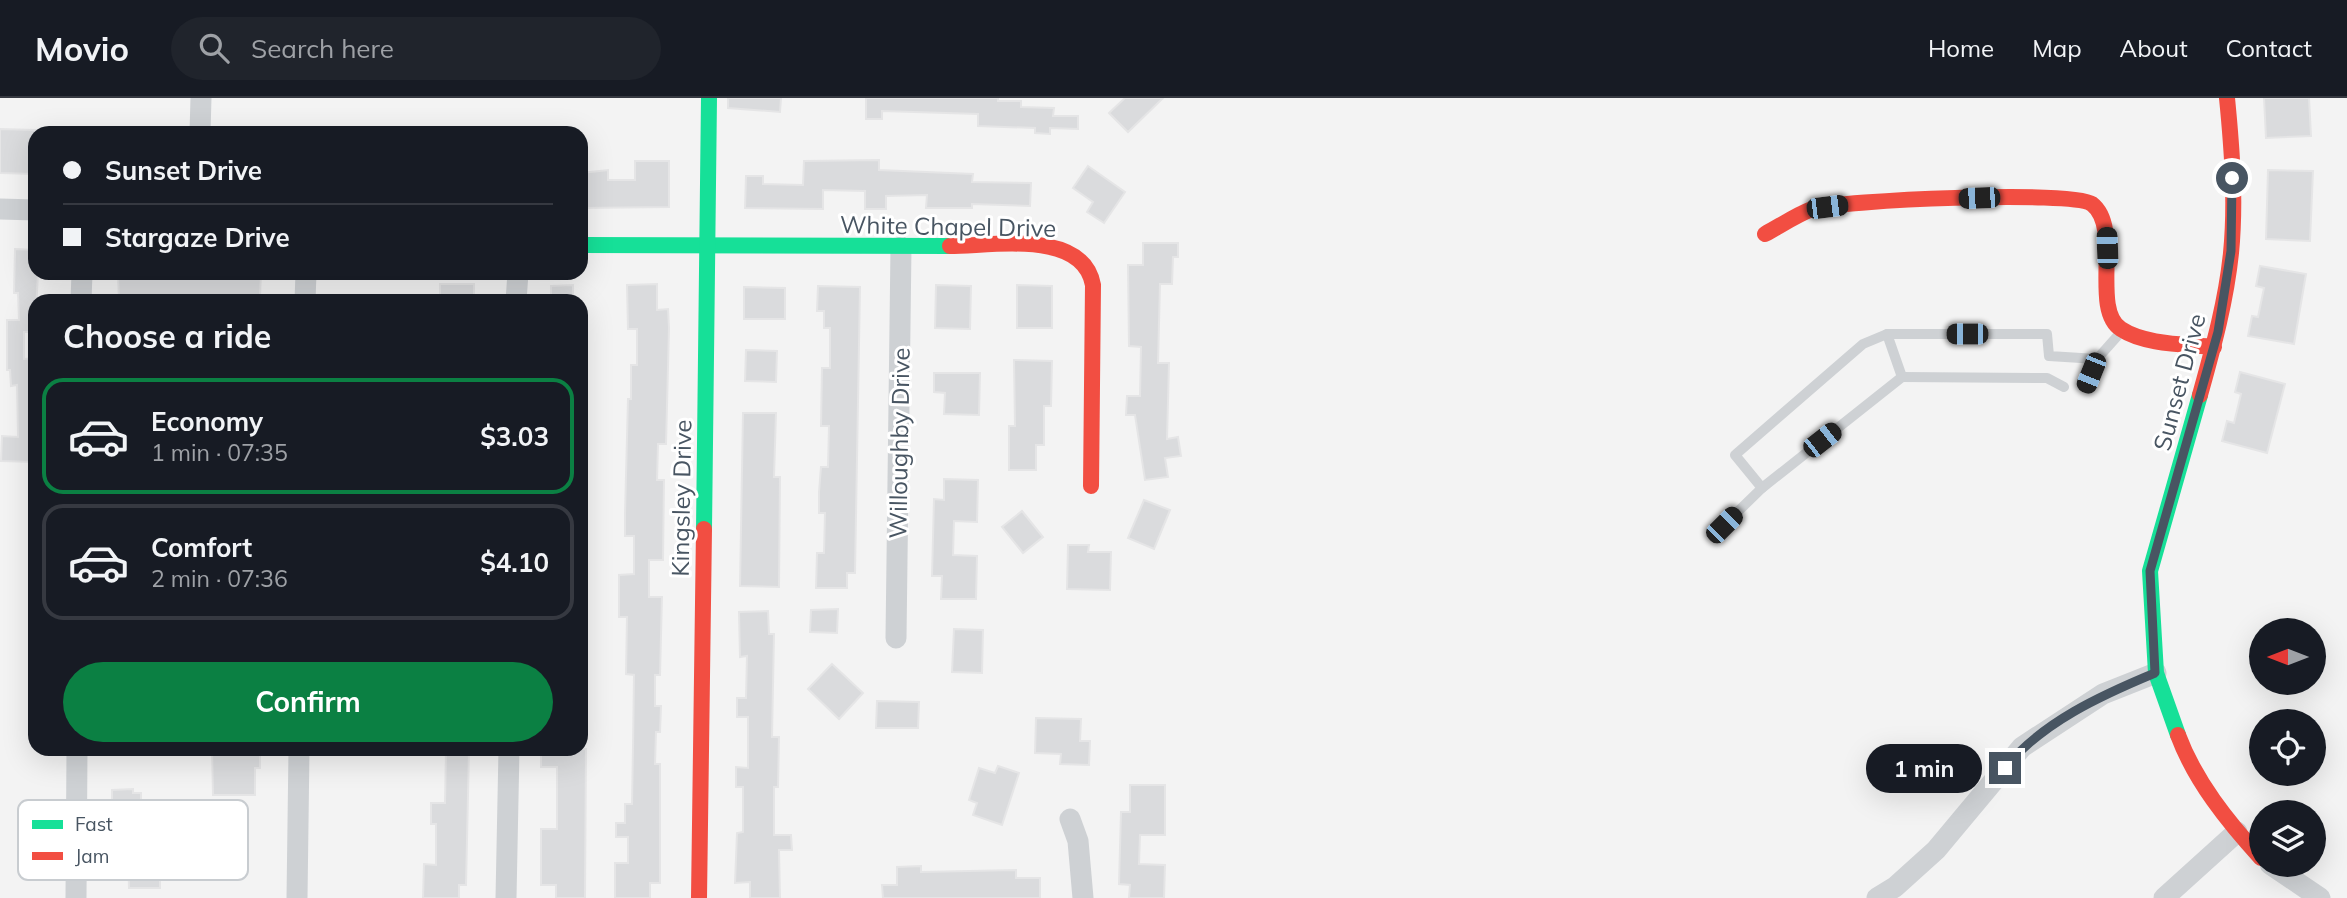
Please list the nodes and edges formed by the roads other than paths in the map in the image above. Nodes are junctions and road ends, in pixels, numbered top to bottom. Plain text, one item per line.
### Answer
1 (201, 98) edge
2 (709, 98) edge
3 (2227, 98) edge
4 (200, 126) edge
5 (0, 209) edge
6 (28, 210) edge
7 (1765, 234) dead end
8 (588, 245) edge
9 (707, 246) junction
10 (901, 247) junction
11 (2122, 330) junction
12 (1887, 334) junction
13 (2214, 347) junction
14 (2049, 356) junction
15 (2097, 359) junction
16 (1902, 377) junction
17 (2047, 378) junction
18 (2064, 387) dead end
19 (2085, 387) dead end
20 (1091, 486) dead end
21 (1762, 488) junction
22 (1724, 525) dead end
23 (896, 638) dead end
24 (2155, 673) junction
25 (77, 756) edge
26 (299, 756) edge
27 (509, 756) edge
28 (77, 800) edge
29 (1070, 819) dead end
30 (2237, 832) junction
31 (2249, 845) edge
32 (2289, 877) edge
33 (76, 880) edge
34 (76, 898) edge
35 (297, 898) edge
36 (506, 898) edge
37 (699, 898) edge
38 (1083, 898) edge
39 (1877, 898) edge
40 (2164, 898) edge
41 (2320, 898) edge

1 - 4 street
2 - 9 street, Kingsley Drive
3 - 13 street, Sunset Drive
5 - 6 street
7 - 11 street
8 - 9 street, White Chapel Drive
9 - 10 street, White Chapel Drive
9 - 37 street, Kingsley Drive
10 - 20 street, White Chapel Drive
10 - 23 street, Willoughby Drive
11 - 13 street
11 - 15 lane
12 - 14 lane
12 - 16 lane
12 - 21 lane
13 - 24 street, Sunset Drive
14 - 15 lane
14 - 17 lane
15 - 19 lane
16 - 17 lane
16 - 21 lane
17 - 18 lane
21 - 22 lane
24 - 30 street, Sunset Drive
24 - 39 street
25 - 28 street
26 - 35 street
27 - 36 street
29 - 38 street
30 - 31 street, Sunset Drive
30 - 40 street
32 - 41 street
33 - 34 street

